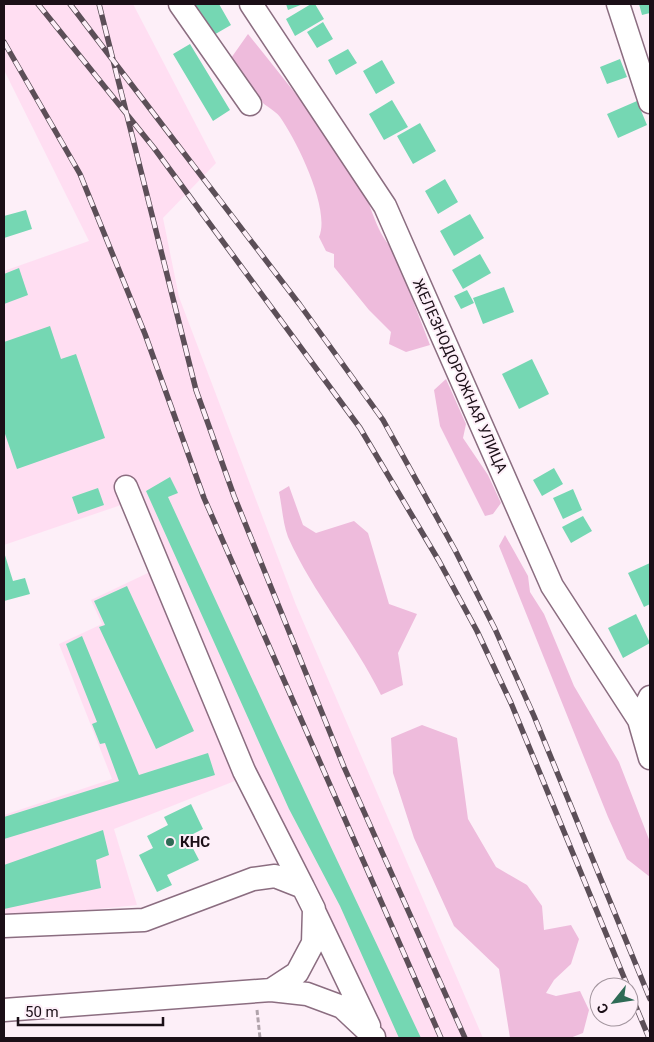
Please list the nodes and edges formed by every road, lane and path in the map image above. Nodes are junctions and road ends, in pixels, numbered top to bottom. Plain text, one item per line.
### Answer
1 (180, 4) edge
2 (251, 4) edge
3 (618, 4) edge
4 (650, 102) edge
5 (250, 104) dead end
6 (126, 486) dead end
7 (650, 697) edge
8 (639, 720) junction
9 (650, 758) edge
10 (303, 888) junction
11 (314, 909) junction
12 (4, 926) edge
13 (264, 997) junction
14 (4, 1010) edge
15 (260, 1038) edge
16 (375, 1038) edge

1 - 5 street
2 - 8 street, ЖЕЛЕЗНОДОРОЖНАЯ УЛИЦА
3 - 4 street
6 - 10 street
7 - 8 street
8 - 9 street, ЖЕЛЕЗНОДОРОЖНАЯ УЛИЦА
10 - 11 street
10 - 12 street
11 - 13 street
11 - 16 street
13 - 14 street
13 - 15 path
13 - 16 street

